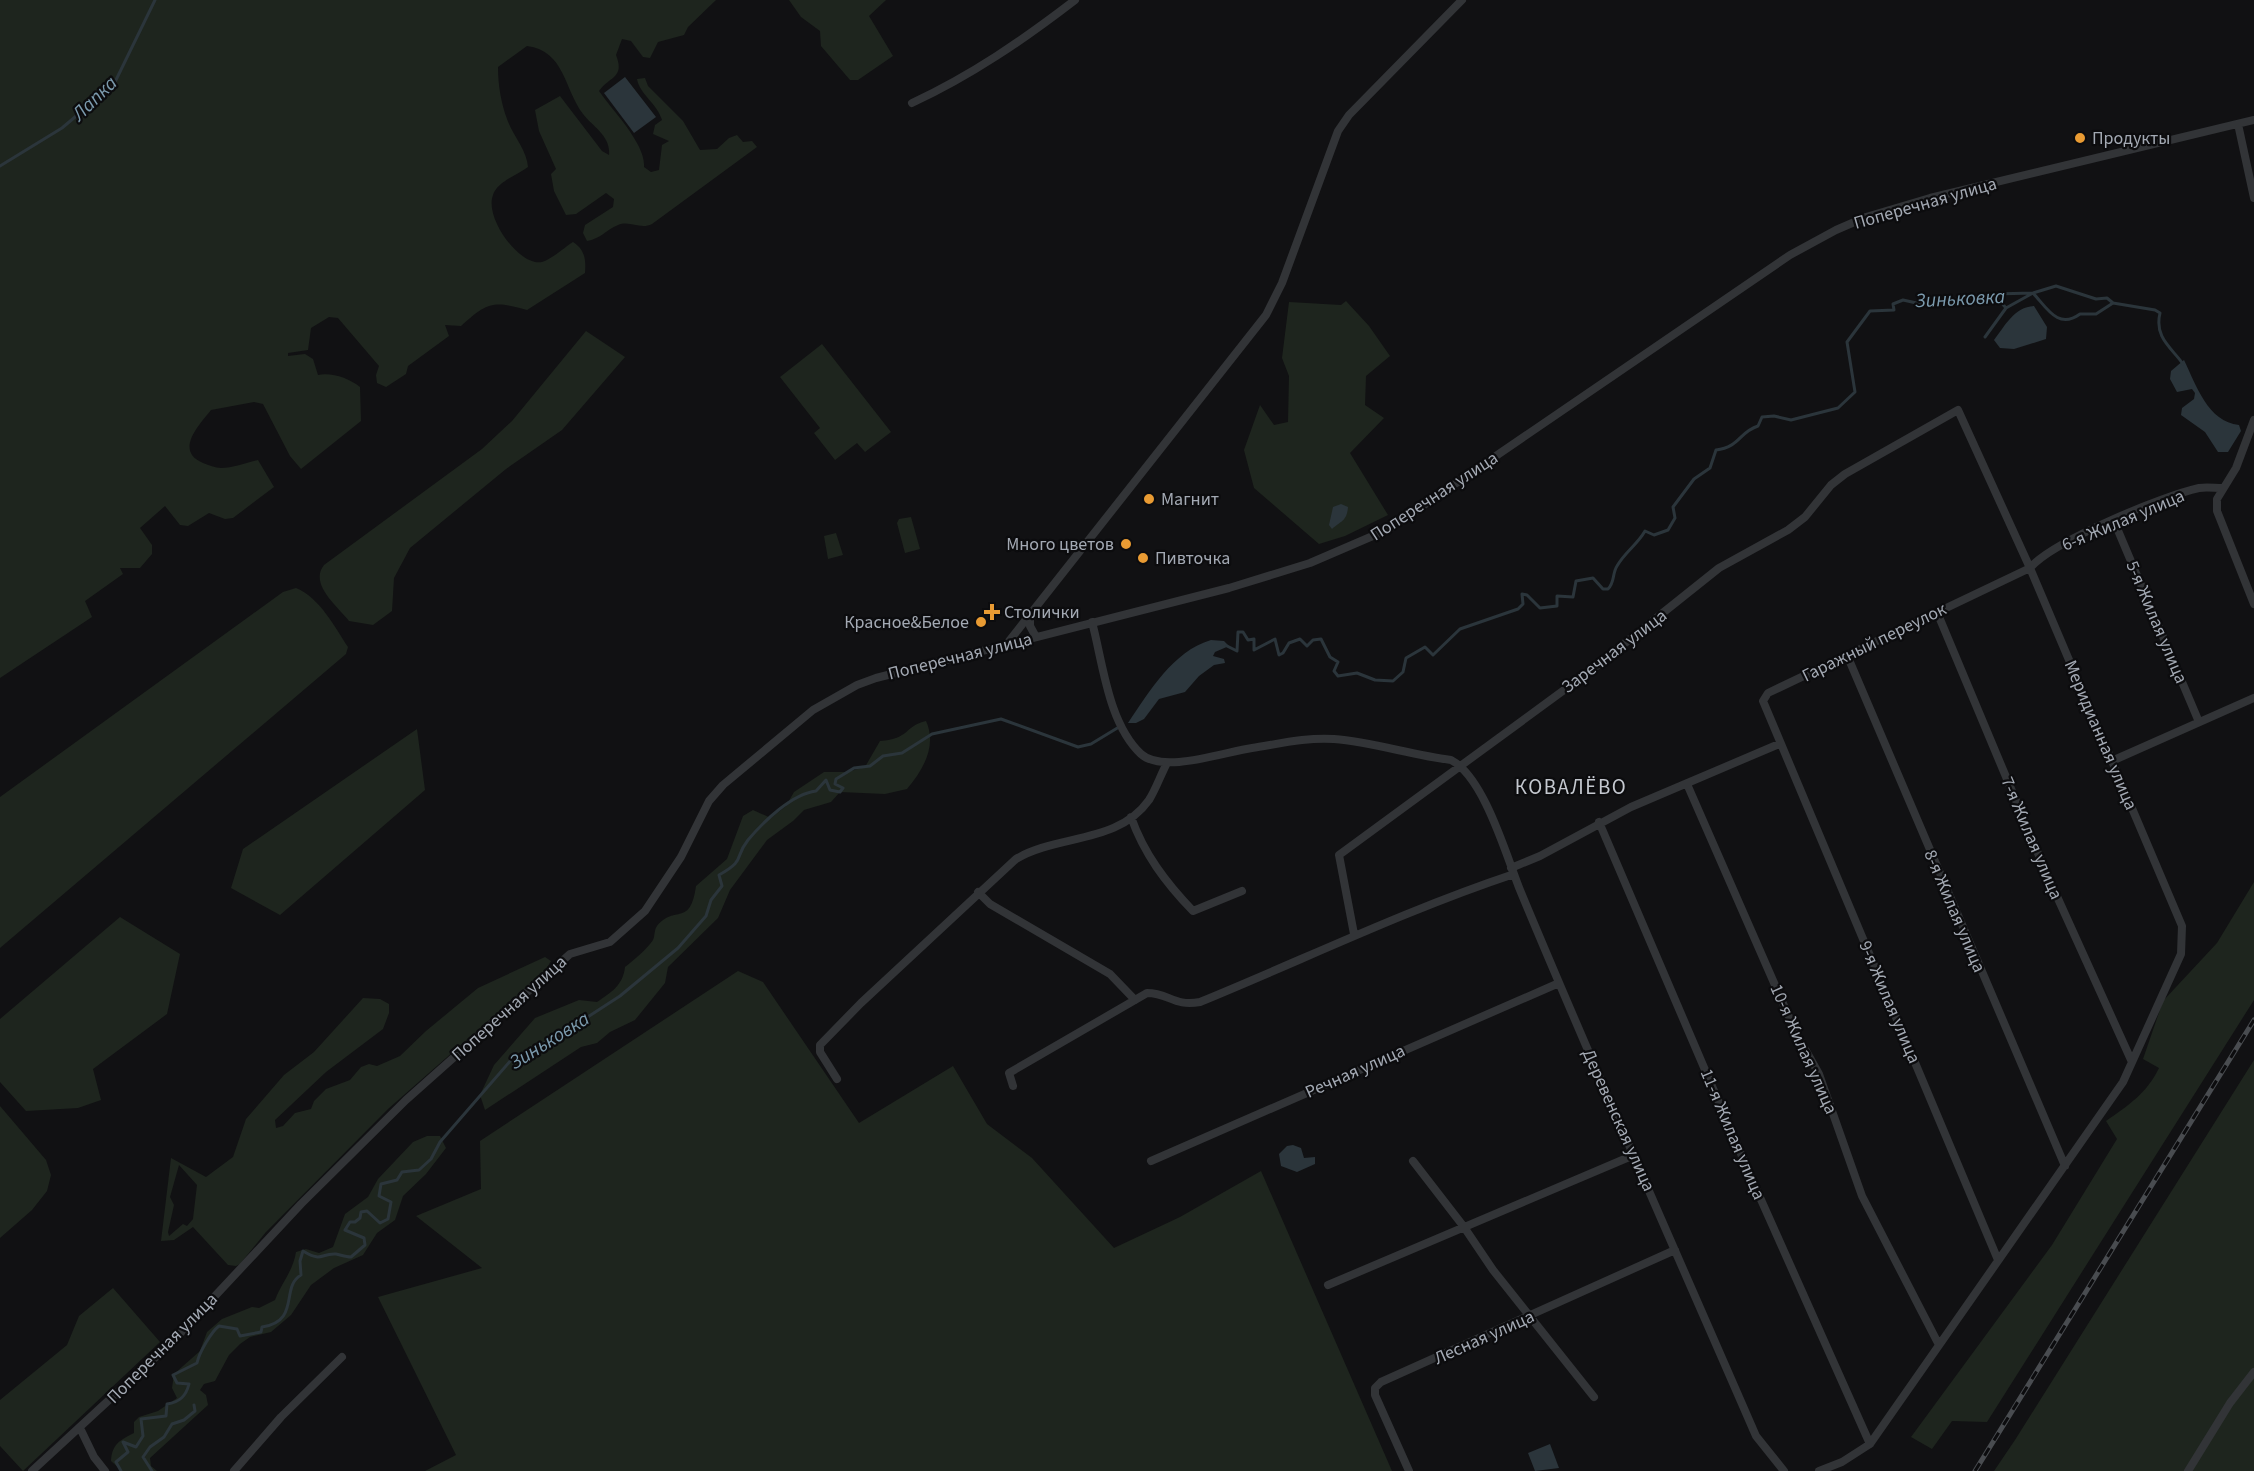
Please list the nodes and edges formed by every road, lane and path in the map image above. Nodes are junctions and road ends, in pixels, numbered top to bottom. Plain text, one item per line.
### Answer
1 (1075, 0) edge
2 (1462, 0) edge
3 (912, 103) dead end
4 (2254, 120) edge
5 (2238, 124) junction
6 (2254, 198) edge
7 (1958, 410) joint
8 (2254, 420) edge
9 (2222, 488) junction
10 (2114, 521) junction
11 (2031, 568) junction
12 (2254, 604) edge
13 (1937, 612) junction
14 (1030, 614) junction
15 (1092, 622) junction
16 (1036, 637) junction
17 (1005, 645) junction
18 (1847, 655) junction
19 (2254, 698) edge
20 (2199, 722) junction
21 (1779, 744) junction
22 (2114, 760) junction
23 (1167, 763) junction
24 (1461, 765) junction
25 (1687, 784) junction
26 (1131, 817) junction
27 (1599, 822) junction
28 (1512, 871) junction
29 (1242, 891) dead end
30 (978, 892) junction
31 (1354, 934) junction
32 (1559, 983) junction
33 (1135, 999) junction
34 (2132, 1062) junction
35 (837, 1079) dead end
36 (1012, 1086) dead end
37 (1634, 1155) junction
38 (1151, 1161) dead end
39 (1413, 1161) dead end
40 (2065, 1166) junction
41 (1464, 1227) junction
42 (1676, 1250) junction
43 (1998, 1260) junction
44 (1328, 1285) dead end
45 (1530, 1317) junction
46 (1939, 1345) junction
47 (342, 1357) dead end
48 (2254, 1372) edge
49 (1594, 1397) dead end
50 (80, 1428) junction
51 (1870, 1444) junction
52 (32, 1471) edge
53 (105, 1471) edge
54 (234, 1471) edge
55 (1409, 1471) edge
56 (1784, 1471) edge
57 (1819, 1471) edge
58 (2188, 1471) edge

1 - 3 street
2 - 14 street
4 - 5 street, Поперечная улица
5 - 6 street
5 - 15 street, Поперечная улица
7 - 11 street, Меридианная улица
7 - 24 street, Заречная улица
8 - 9 street
9 - 10 street, 6-я Жилая улица
9 - 12 street
10 - 11 street, 6-я Жилая улица
10 - 20 street, 5-я Жилая улица
11 - 13 street, Гаражный переулок
11 - 22 street, Меридианная улица
13 - 18 street, Гаражный переулок
13 - 34 street, 7-я Жилая улица
14 - 16 street
14 - 17 street
15 - 16 street, Поперечная улица
15 - 23 street
16 - 17 street, Поперечная улица
17 - 50 street, Поперечная улица
18 - 21 street, Гаражный переулок
18 - 40 street, 8-я Жилая улица
19 - 20 street
20 - 22 street
21 - 25 street
21 - 43 street, 9-я Жилая улица
22 - 34 street, Меридианная улица
23 - 24 street
23 - 26 street
24 - 28 street, Деревенская улица
24 - 31 street, Заречная улица
25 - 27 street
25 - 46 street, 10-я Жилая улица
26 - 29 street
26 - 30 street
27 - 28 street
27 - 51 street, 11-я Жилая улица
28 - 31 street
28 - 32 street, Деревенская улица
30 - 33 street
30 - 35 street
31 - 33 street
32 - 37 street, Деревенская улица
32 - 38 street, Речная улица
33 - 36 street
34 - 40 street, Меридианная улица
37 - 41 street
37 - 42 street, Деревенская улица
39 - 41 street
40 - 43 street, Меридианная улица
41 - 44 street
41 - 45 street
42 - 45 street, Лесная улица
42 - 56 street, Деревенская улица
43 - 46 street, Меридианная улица
45 - 49 street
45 - 55 street, Лесная улица
46 - 51 street, Меридианная улица
47 - 54 street
48 - 58 street
50 - 52 street, Поперечная улица
50 - 53 street
51 - 57 street

